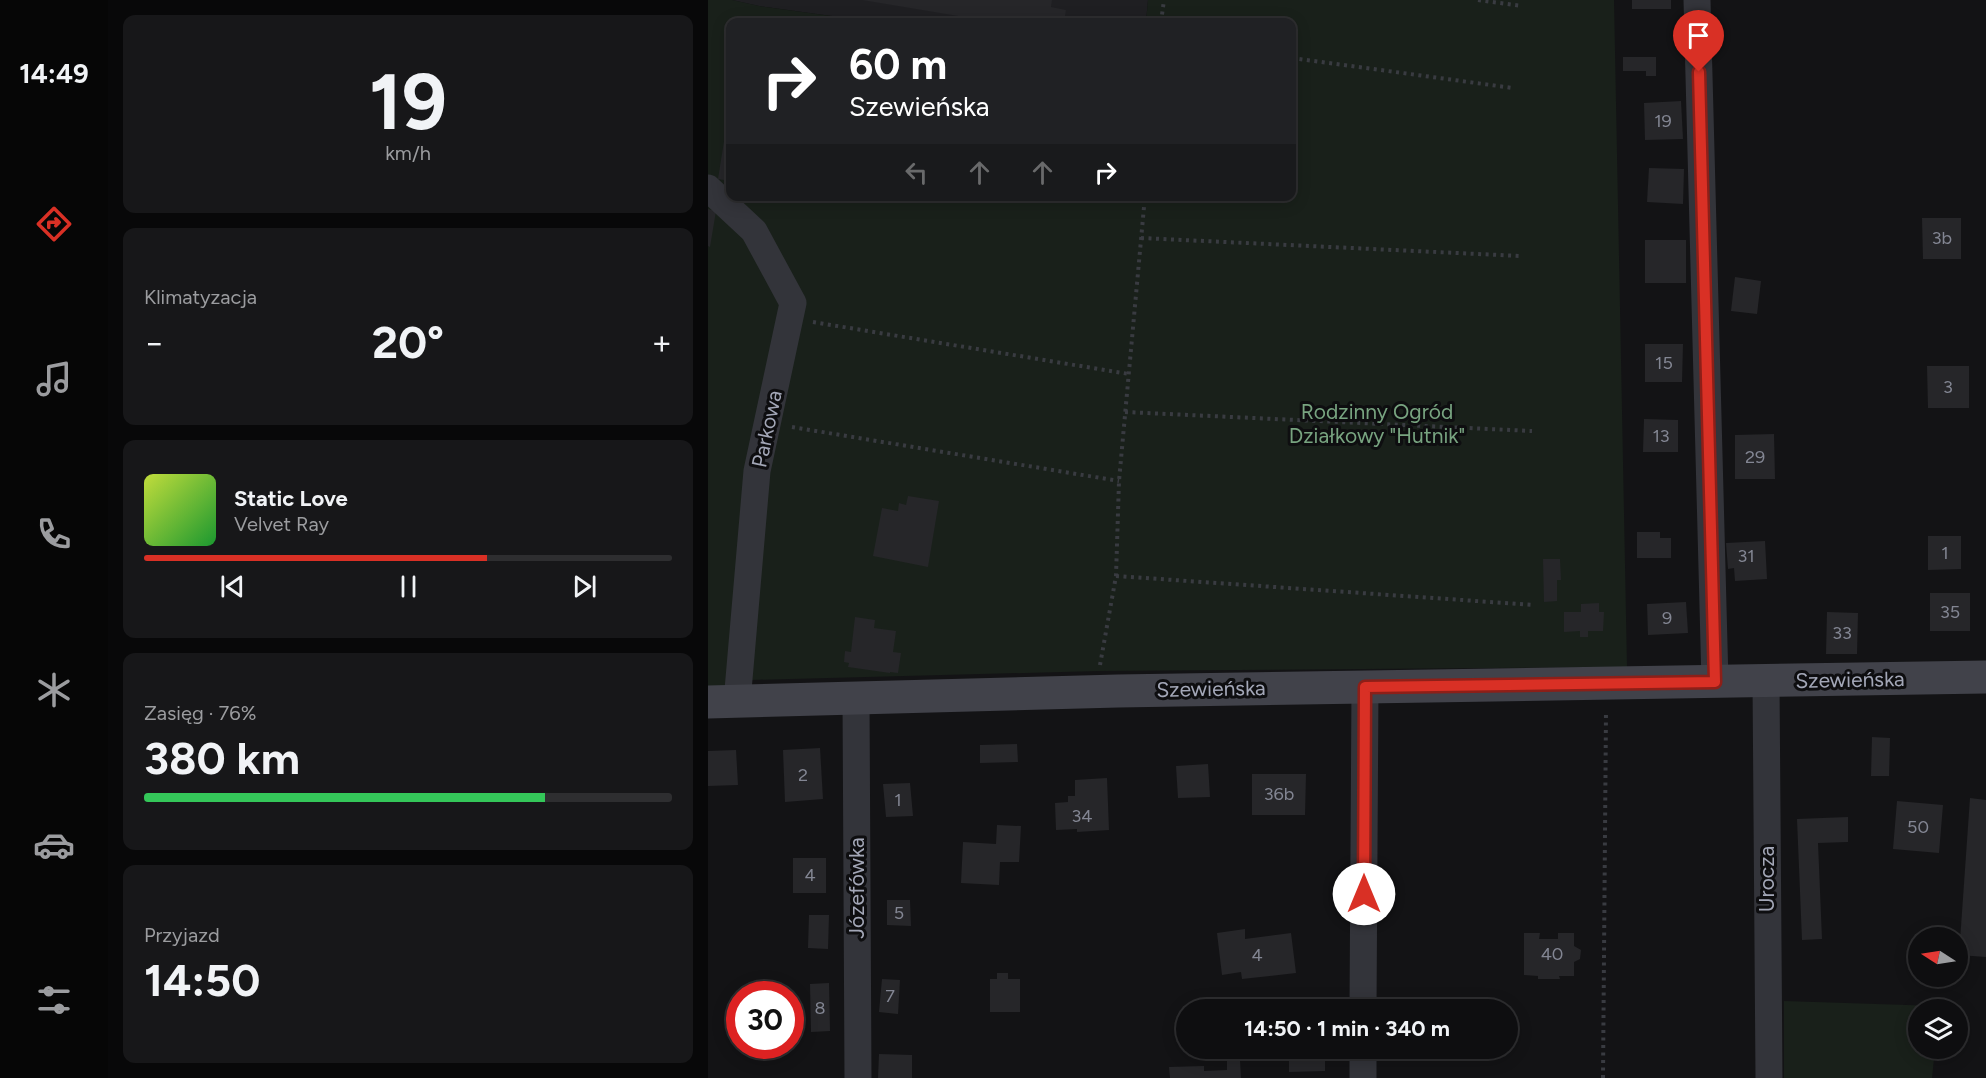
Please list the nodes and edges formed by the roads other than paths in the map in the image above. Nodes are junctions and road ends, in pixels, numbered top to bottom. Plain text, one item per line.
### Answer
1 (1697, 0) edge
2 (708, 188) edge
3 (1986, 677) edge
4 (1766, 681) junction
5 (1715, 682) junction
6 (1365, 687) junction
7 (856, 698) junction
8 (722, 702) edge
9 (1364, 999) edge
10 (1363, 1059) edge
11 (858, 1078) edge
12 (1363, 1078) edge
13 (1769, 1078) edge

1 - 5 street
2 - 8 street, Parkowa
3 - 4 street, Szewieńska
4 - 5 street, Szewieńska
4 - 13 street, Urocza
5 - 6 street, Szewieńska
6 - 7 street, Szewieńska
6 - 9 street
7 - 8 street, Szewieńska
7 - 11 street, Józefówka
10 - 12 street

